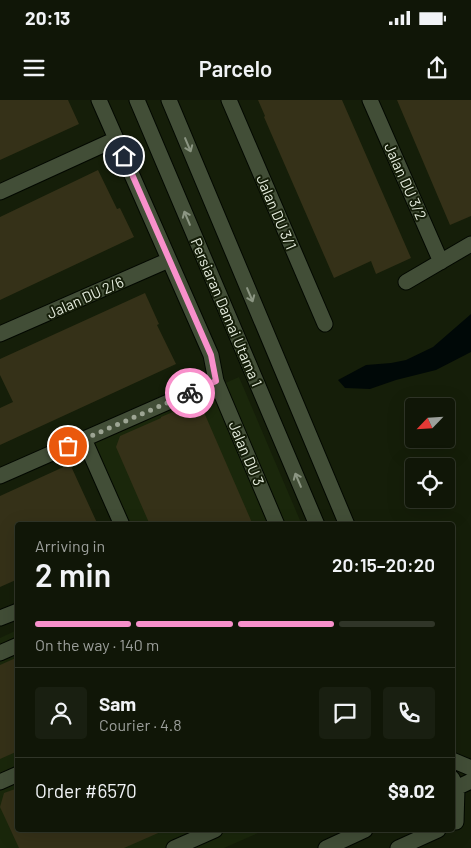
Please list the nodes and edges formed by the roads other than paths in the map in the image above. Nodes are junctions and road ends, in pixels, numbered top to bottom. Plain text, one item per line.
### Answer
1 (99, 100) edge
2 (137, 100) edge
3 (169, 100) edge
4 (229, 100) edge
5 (370, 100) edge
6 (116, 139) junction
7 (0, 192) edge
8 (471, 244) edge
9 (170, 260) junction
10 (442, 262) junction
11 (406, 282) dead end
12 (326, 324) dead end
13 (0, 334) edge
14 (216, 381) junction
15 (84, 439) junction
16 (0, 476) edge
17 (121, 522) edge
18 (276, 522) edge
19 (316, 522) edge
20 (346, 522) edge
21 (15, 611) edge
22 (0, 618) edge
23 (15, 646) edge
24 (0, 652) edge
25 (455, 761) edge
26 (471, 768) edge
27 (15, 775) edge
28 (471, 781) edge
29 (0, 782) edge
30 (455, 785) edge
31 (471, 816) edge
32 (455, 821) edge
33 (361, 832) edge
34 (433, 832) edge
35 (210, 838) edge
36 (407, 842) edge
37 (174, 848) edge
38 (326, 848) edge

1 - 6 street, Jalan DU 3
19 -> 2 street, Persiaran Damai Utama 1
3 -> 20 street, Persiaran Damai Utama 1
4 - 12 street, Jalan DU 3/1
5 - 10 street, Jalan DU 3/2
6 - 7 street
6 - 9 street, Jalan DU 3
8 - 10 street
9 - 13 street, Jalan DU 2/6
9 - 14 street, Jalan DU 3
10 - 11 street
14 - 15 street
14 - 18 street, Jalan DU 3
15 - 16 street
15 - 17 street
21 - 22 street
23 - 24 street
25 - 26 street
27 - 29 street
28 - 30 street
31 - 32 street
33 - 38 street
34 - 36 street
35 - 37 street

